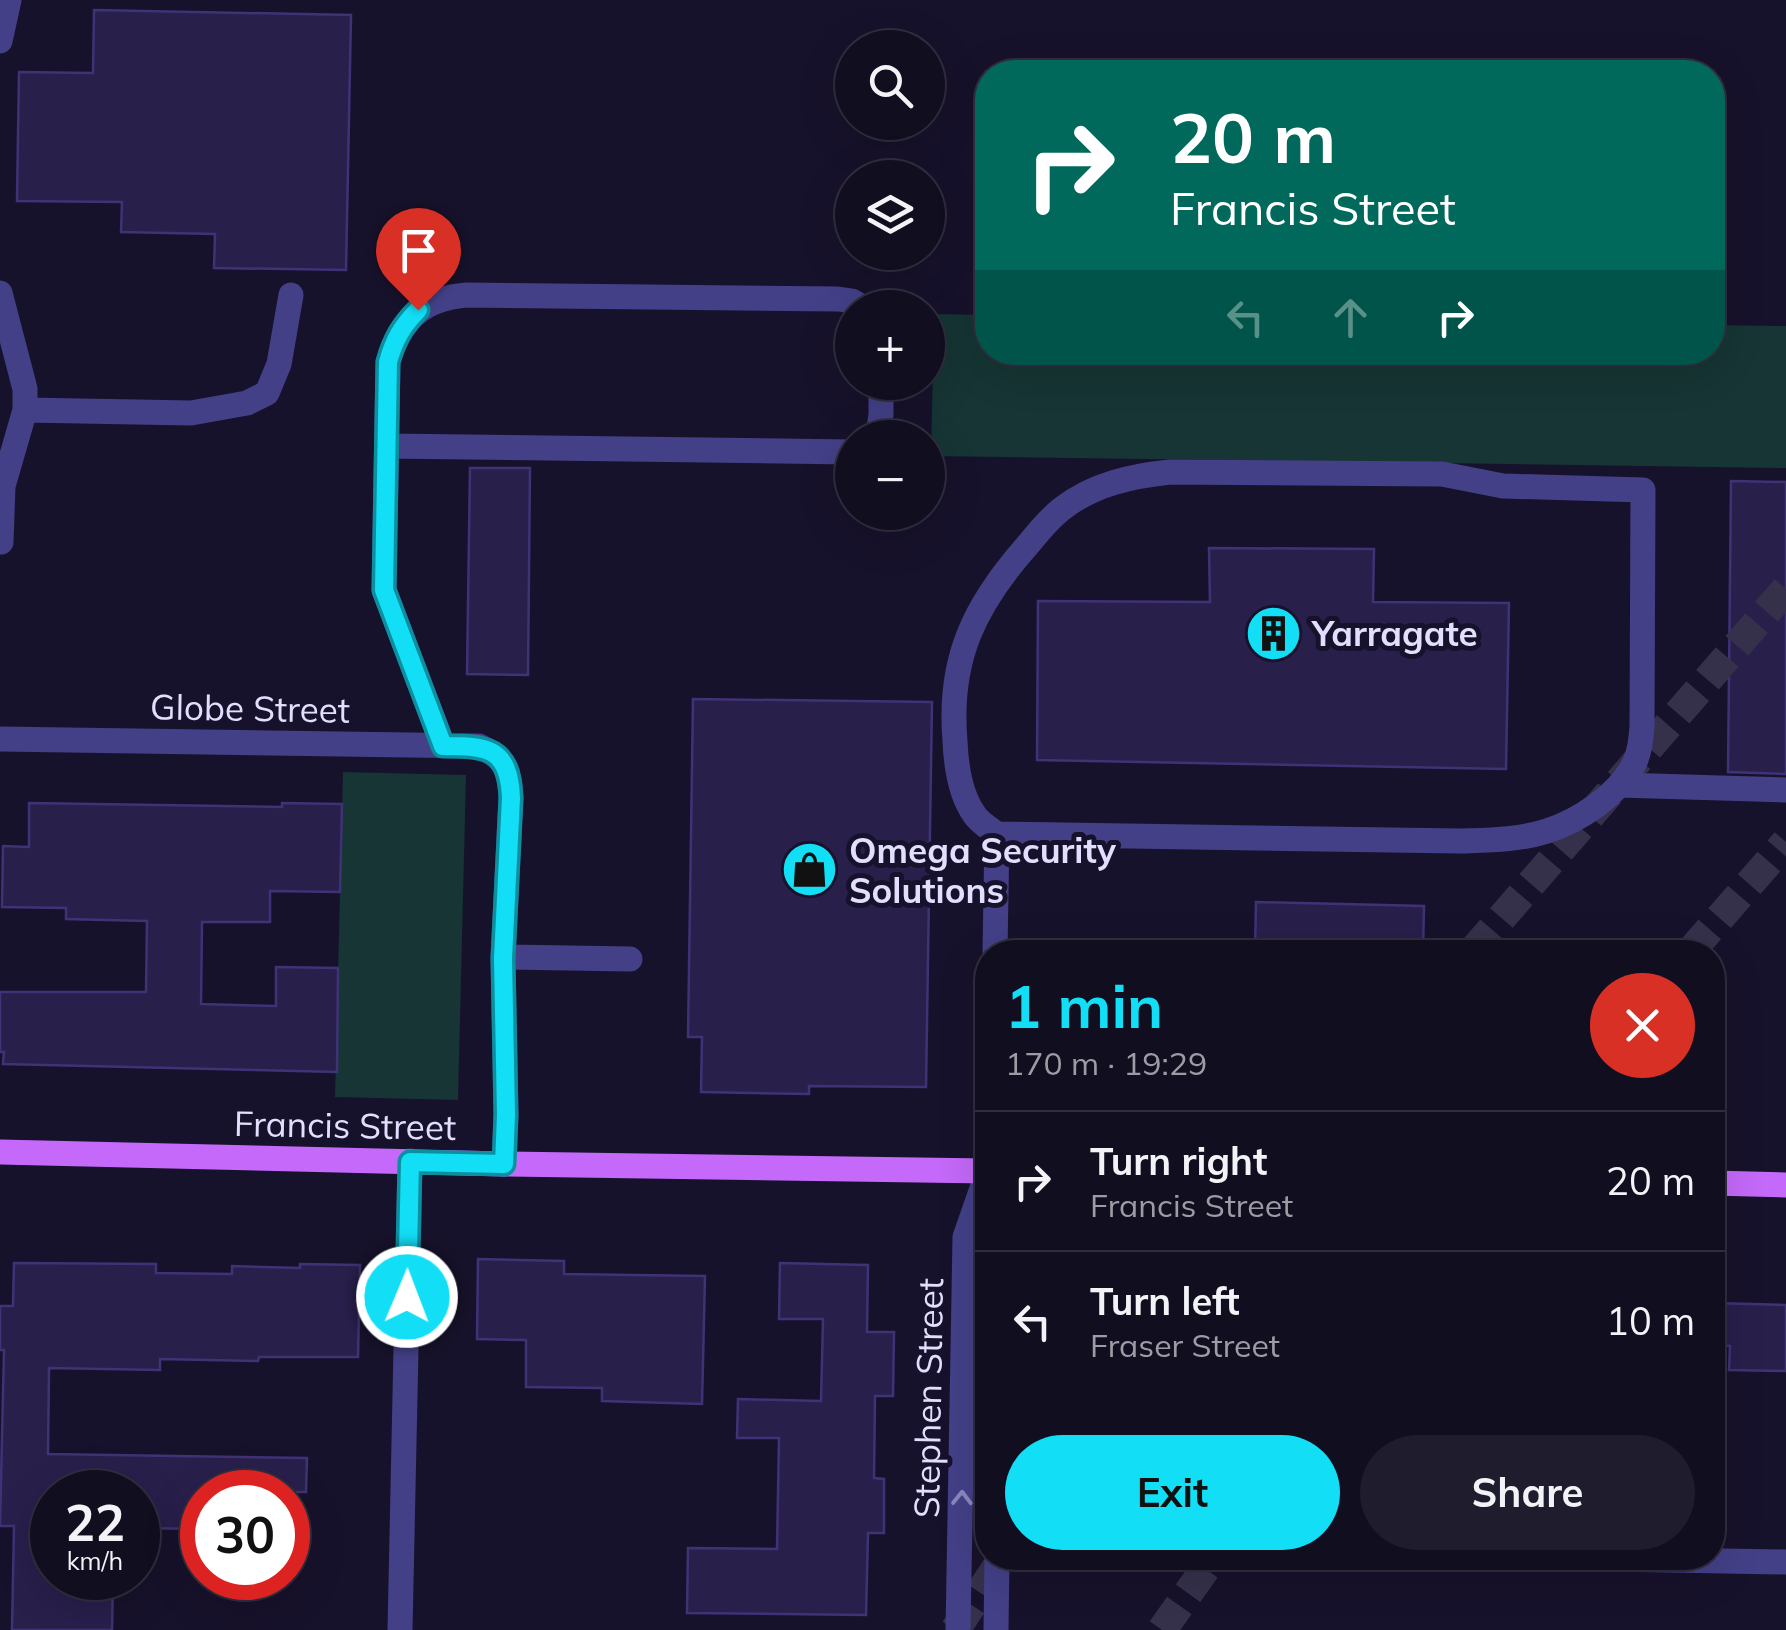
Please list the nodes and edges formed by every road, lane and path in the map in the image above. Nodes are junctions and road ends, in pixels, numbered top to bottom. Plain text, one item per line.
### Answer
1 (8, 0) edge
2 (0, 41) edge
3 (291, 295) dead end
4 (835, 299) edge
5 (1, 303) edge
6 (25, 410) junction
7 (387, 446) junction
8 (835, 452) edge
9 (1, 542) edge
10 (0, 739) edge
11 (443, 746) junction
12 (1619, 785) junction
13 (1786, 790) edge
14 (997, 834) junction
15 (996, 940) edge
16 (503, 958) junction
17 (630, 960) dead end
18 (0, 1152) edge
19 (410, 1162) junction
20 (504, 1164) junction
21 (975, 1171) edge
22 (1725, 1183) edge
23 (1786, 1184) edge
24 (975, 1208) edge
25 (961, 1546) junction
26 (975, 1546) edge
27 (1725, 1561) edge
28 (1786, 1562) edge
29 (997, 1570) edge
30 (400, 1630) edge
31 (958, 1630) edge
32 (996, 1630) edge

1 - 2 street
3 - 6 street
4 - 7 street
5 - 6 street
6 - 9 street
7 - 8 street
7 - 11 street
10 - 11 street, Globe Street
11 - 16 street, Globe Street
12 - 13 street
12 - 14 street
12 - 14 street
14 - 15 street
16 - 17 street
16 - 20 street
18 - 19 main road, Francis Street
19 - 20 main road, Francis Street
19 - 30 street
20 - 21 main road, Francis Street
22 - 23 main road
25 -> 24 street, Stephen Street
25 - 26 street
25 - 31 street, Stephen Street
27 - 28 street
29 - 32 street

